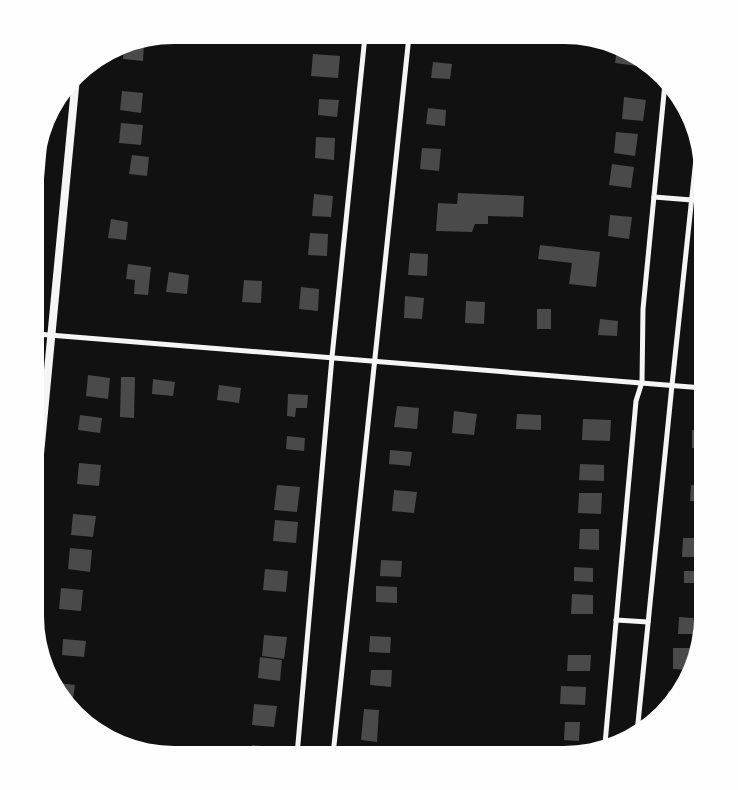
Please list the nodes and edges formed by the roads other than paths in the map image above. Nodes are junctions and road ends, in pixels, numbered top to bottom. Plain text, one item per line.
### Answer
1 (364, 44) edge
2 (408, 44) edge
3 (75, 90) edge
4 (664, 92) edge
5 (694, 180) edge
6 (654, 197) junction
7 (692, 200) junction
8 (44, 335) edge
9 (52, 336) junction
10 (332, 357) junction
11 (375, 361) junction
12 (642, 382) junction
13 (672, 384) junction
14 (694, 387) edge
15 (44, 416) edge
16 (616, 620) junction
17 (648, 622) junction
18 (638, 723) edge
19 (605, 739) edge
20 (298, 746) edge
21 (333, 746) edge

1 - 10 street
2 - 11 street
3 - 9 main road
4 - 6 street
5 - 7 street
6 - 7 street
6 - 12 street
7 - 13 street
8 - 9 street
9 - 10 street
9 - 15 main road
10 - 11 street
10 - 20 street
11 - 12 street
11 - 21 street
12 - 13 street
12 - 16 street
13 - 14 street
13 - 17 street
16 - 17 street
16 - 19 street
17 - 18 street

